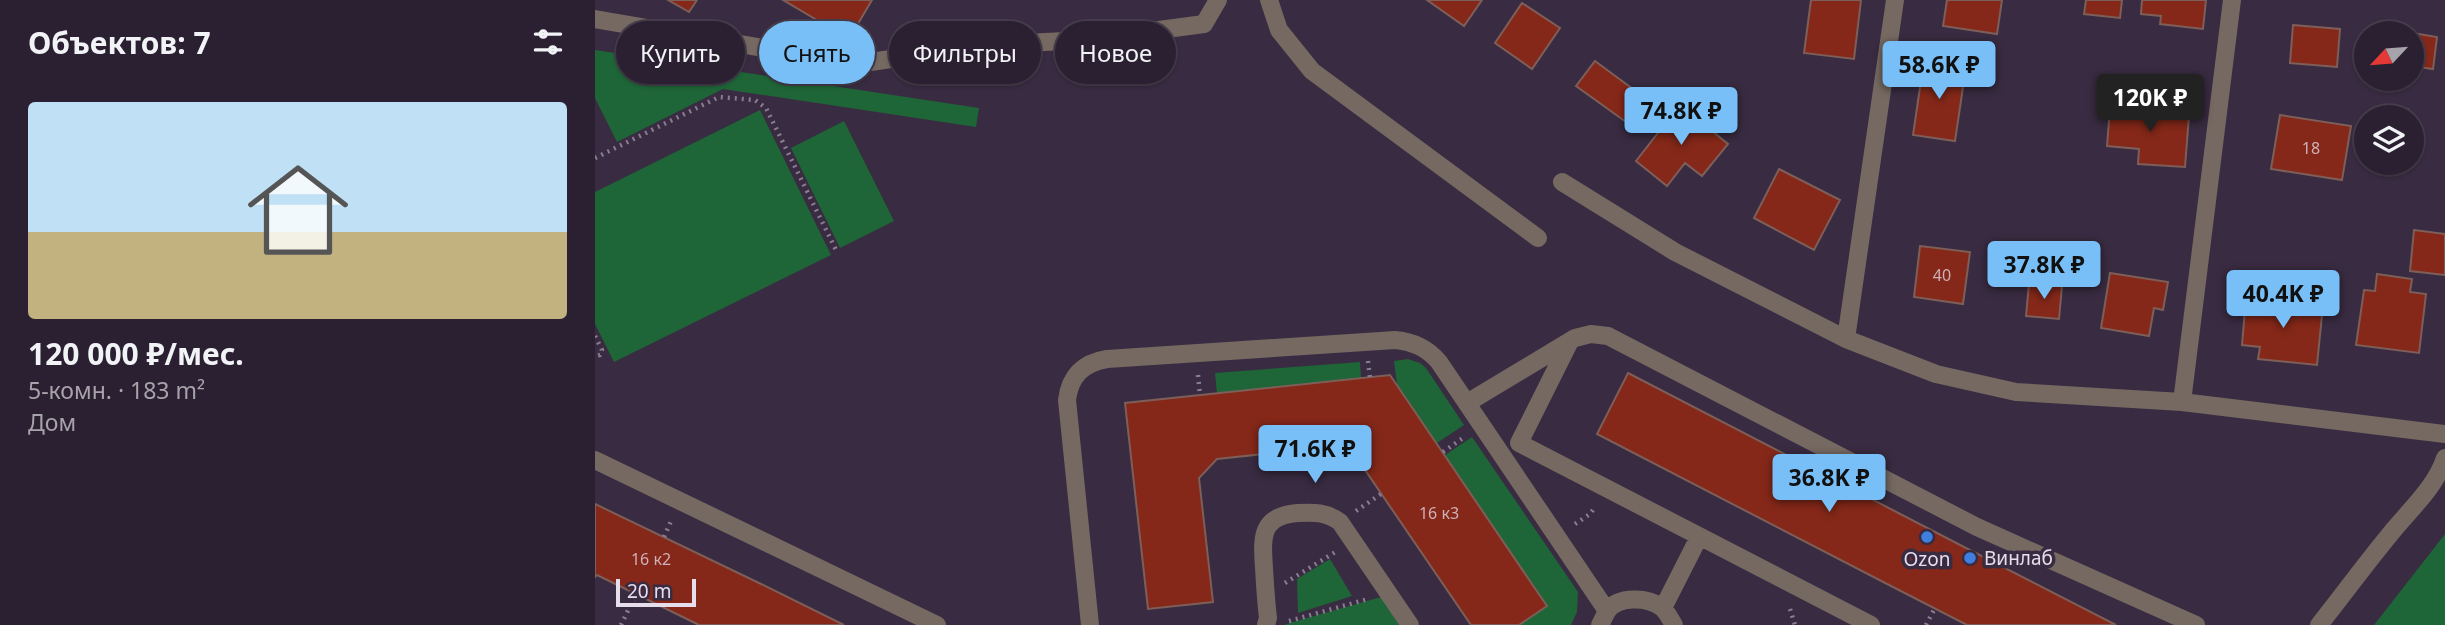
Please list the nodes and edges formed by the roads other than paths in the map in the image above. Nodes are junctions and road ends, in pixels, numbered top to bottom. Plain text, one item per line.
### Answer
1 (1218, 0) edge
2 (1269, 0) edge
3 (1895, 0) edge
4 (2232, 0) edge
5 (595, 19) edge
6 (1562, 182) dead end
7 (1538, 238) dead end
8 (1846, 339) junction
9 (1570, 341) junction
10 (2182, 402) junction
11 (1467, 403) junction
12 (2445, 434) edge
13 (1519, 443) junction
14 (2445, 458) edge
15 (595, 460) edge
16 (1508, 464) junction
17 (1699, 537) junction
18 (1663, 608) junction
19 (1604, 618) edge
20 (1274, 624) edge
21 (937, 625) edge
22 (1090, 625) edge
23 (1410, 625) edge
24 (1674, 625) edge
25 (1871, 625) edge
26 (2196, 625) edge
27 (2319, 625) edge

1 - 5 street
2 - 7 street
3 - 8 street
4 - 10 street
6 - 8 street
8 - 10 street
9 - 11 street
9 - 13 street
9 - 26 street
10 - 12 street
11 - 16 street
11 - 22 street
13 - 16 street
13 - 17 street
14 - 27 street
15 - 21 street
16 - 19 street
17 - 18 street
17 - 25 street
18 - 19 street
18 - 24 street
20 - 23 street

